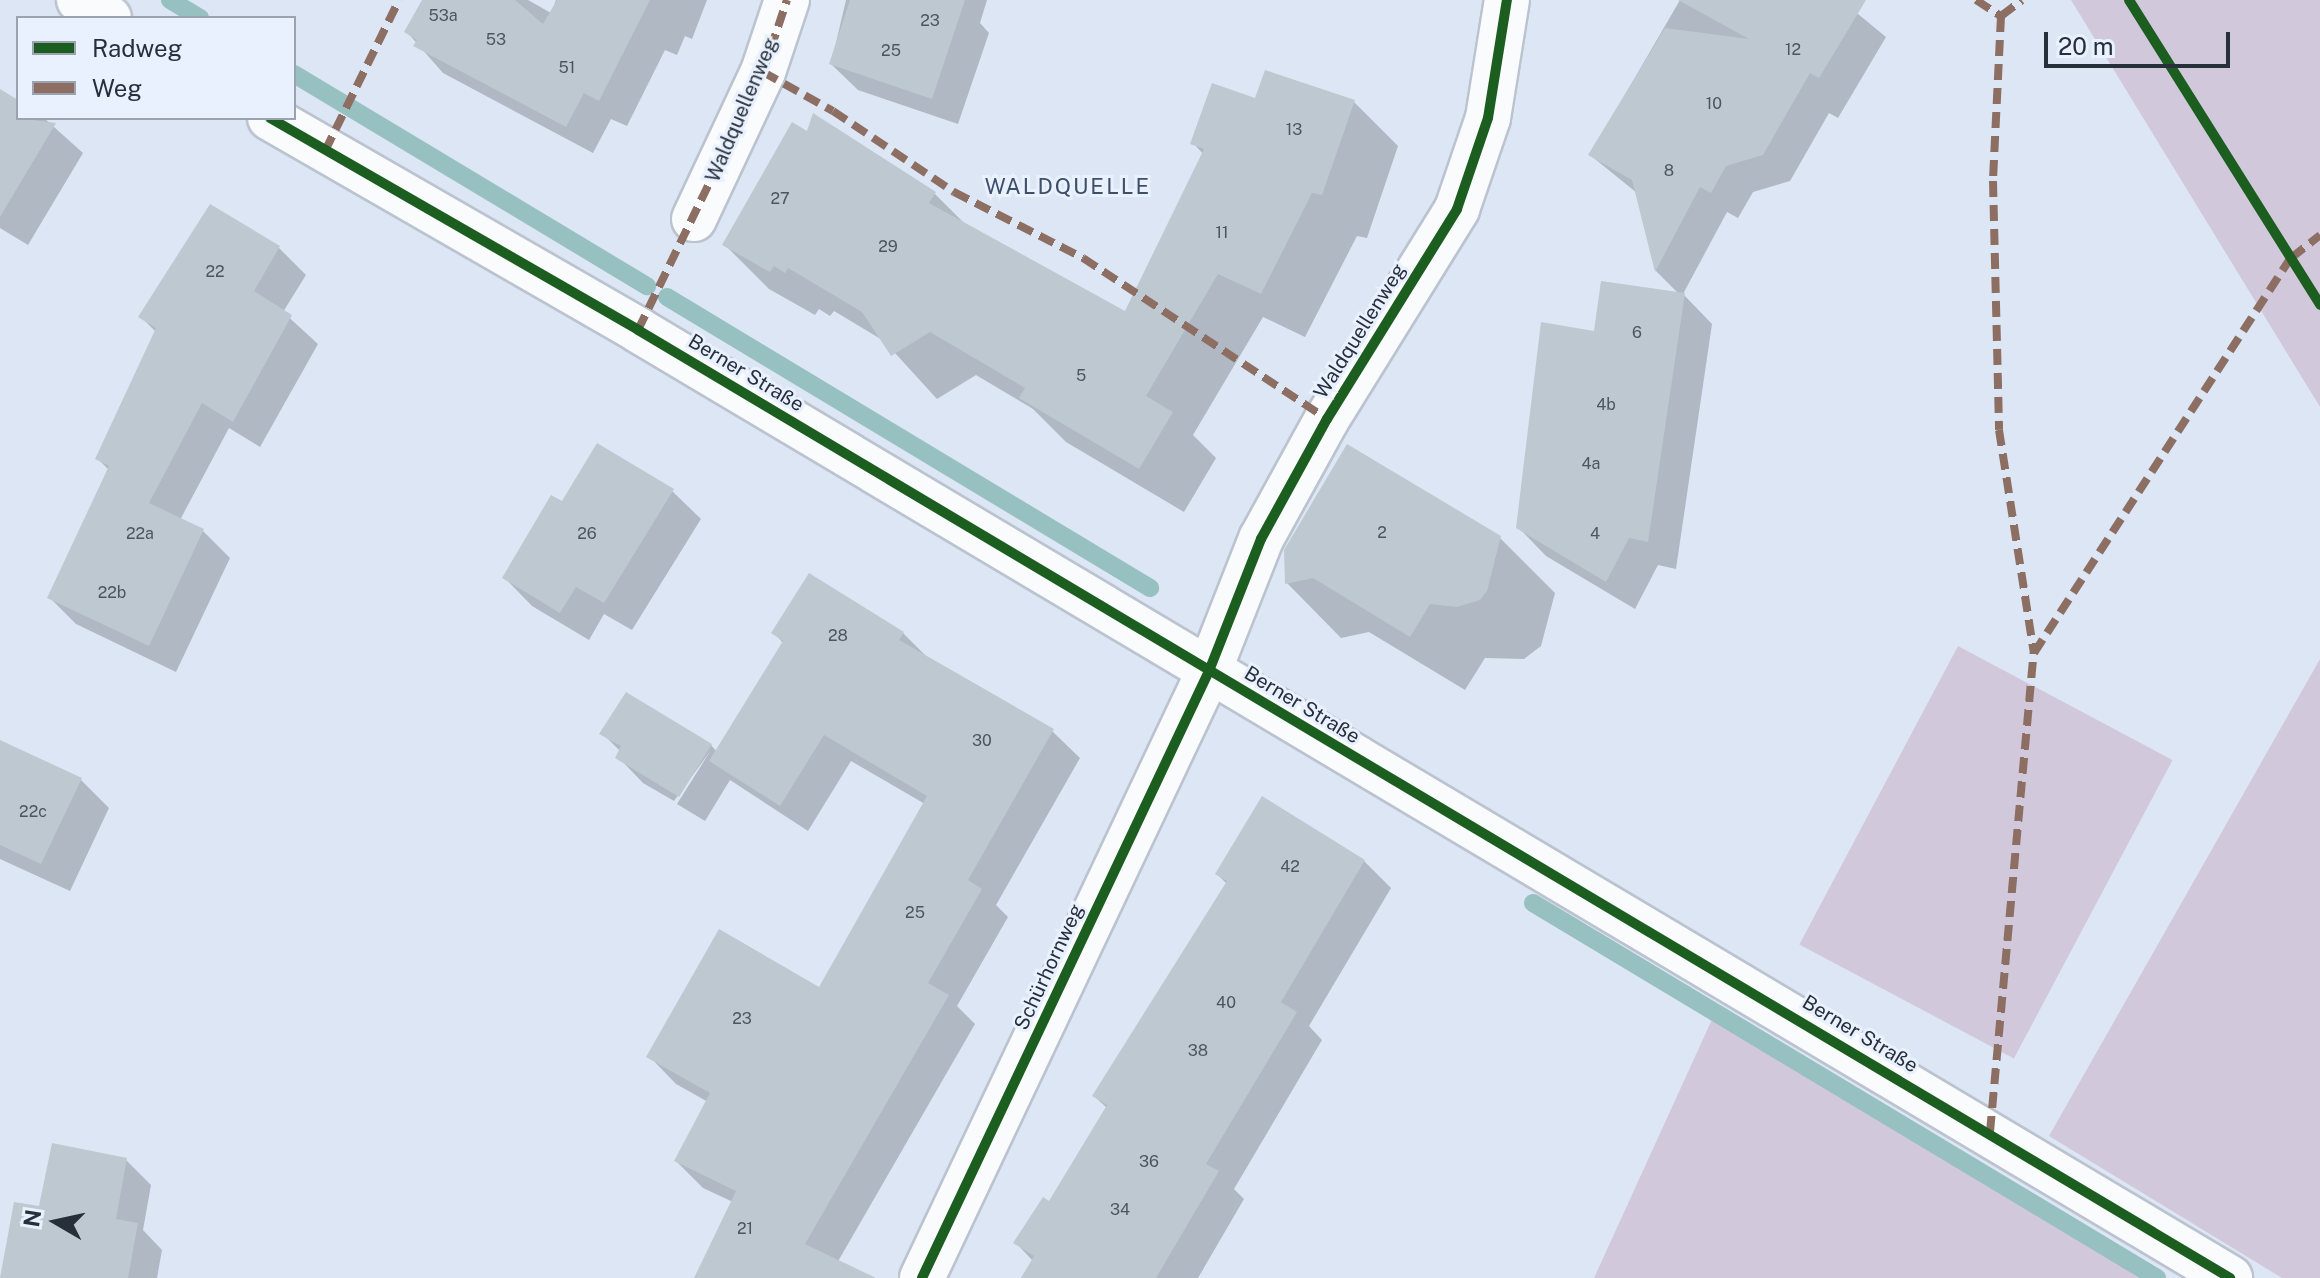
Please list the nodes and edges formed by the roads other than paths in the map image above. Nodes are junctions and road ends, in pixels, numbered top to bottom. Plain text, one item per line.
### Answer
1 (79, 0) edge
2 (787, 0) edge
3 (1507, 0) edge
4 (106, 16) edge
5 (273, 120) edge
6 (694, 219) dead end
7 (1209, 671) junction
8 (922, 1278) edge
9 (2230, 1278) edge

1 - 4 street
2 - 6 street, Waldquellenweg
3 - 7 street, Waldquellenweg
5 - 7 street, Berner Straße
7 - 8 street, Schürhornweg
7 - 9 street, Berner Straße

